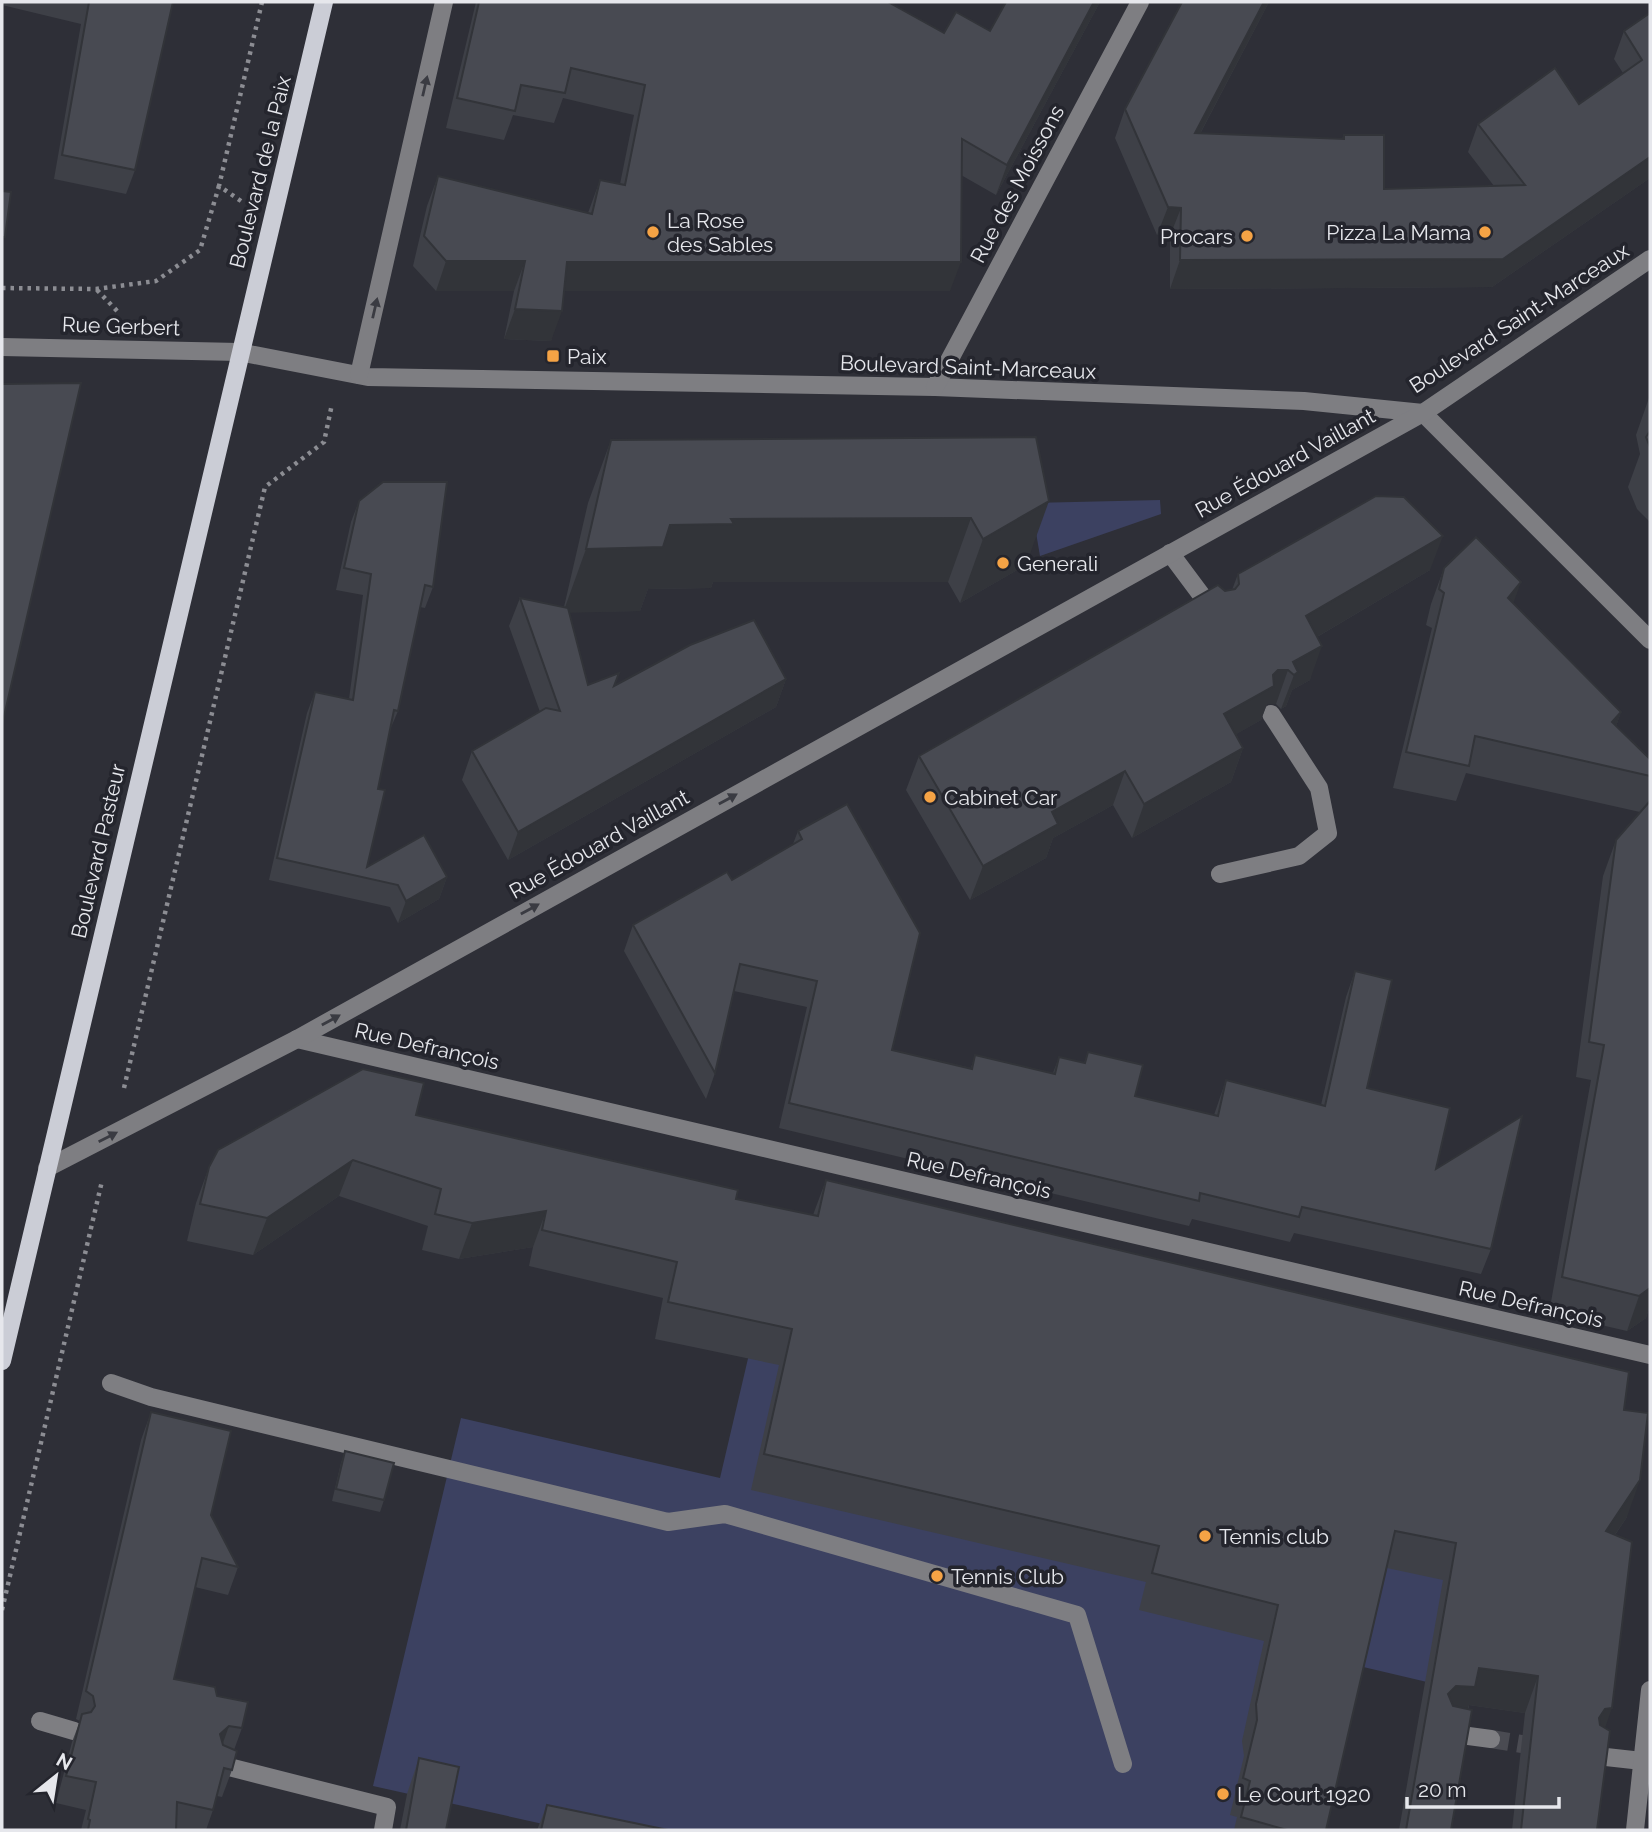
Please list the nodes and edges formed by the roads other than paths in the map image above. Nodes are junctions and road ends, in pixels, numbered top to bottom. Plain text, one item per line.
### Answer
1 (324, 2) edge
2 (444, 2) edge
3 (1140, 2) edge
4 (1650, 259) edge
5 (2, 346) edge
6 (239, 352) junction
7 (359, 375) junction
8 (935, 387) junction
9 (1423, 413) junction
10 (1170, 553) junction
11 (1216, 614) edge
12 (1650, 640) edge
13 (1271, 714) edge
14 (1220, 874) dead end
15 (297, 1038) junction
16 (47, 1168) junction
17 (1650, 1355) edge
18 (2, 1360) edge
19 (111, 1383) dead end
20 (1650, 1690) edge
21 (40, 1721) dead end
22 (74, 1731) edge
23 (1446, 1733) edge
24 (1491, 1740) tunnel mouth
25 (1597, 1756) edge
26 (1642, 1760) junction
27 (1123, 1764) dead end
28 (221, 1765) edge
29 (383, 1830) edge
30 (1635, 1830) edge

1 - 6 main road, Boulevard de la Paix
7 -> 2 street
3 - 8 street, Rue des Moissons
4 - 9 street, Boulevard Saint-Marceaux
5 - 6 street, Rue Gerbert
6 - 7 street, Boulevard Saint-Marceaux
6 - 16 main road, Boulevard Pasteur
7 - 8 street, Boulevard Saint-Marceaux
8 - 9 street, Boulevard Saint-Marceaux
9 - 10 street, Rue Édouard Vaillant
9 - 12 street
10 - 11 street
15 -> 10 street, Rue Édouard Vaillant
13 - 14 street
16 -> 15 street, Rue Édouard Vaillant
15 - 17 street, Rue Defrançois
16 - 18 main road, Boulevard Pasteur
19 - 27 street
20 - 26 street
21 - 22 street
23 - 24 street
25 - 26 street
26 - 30 street
28 - 29 street

